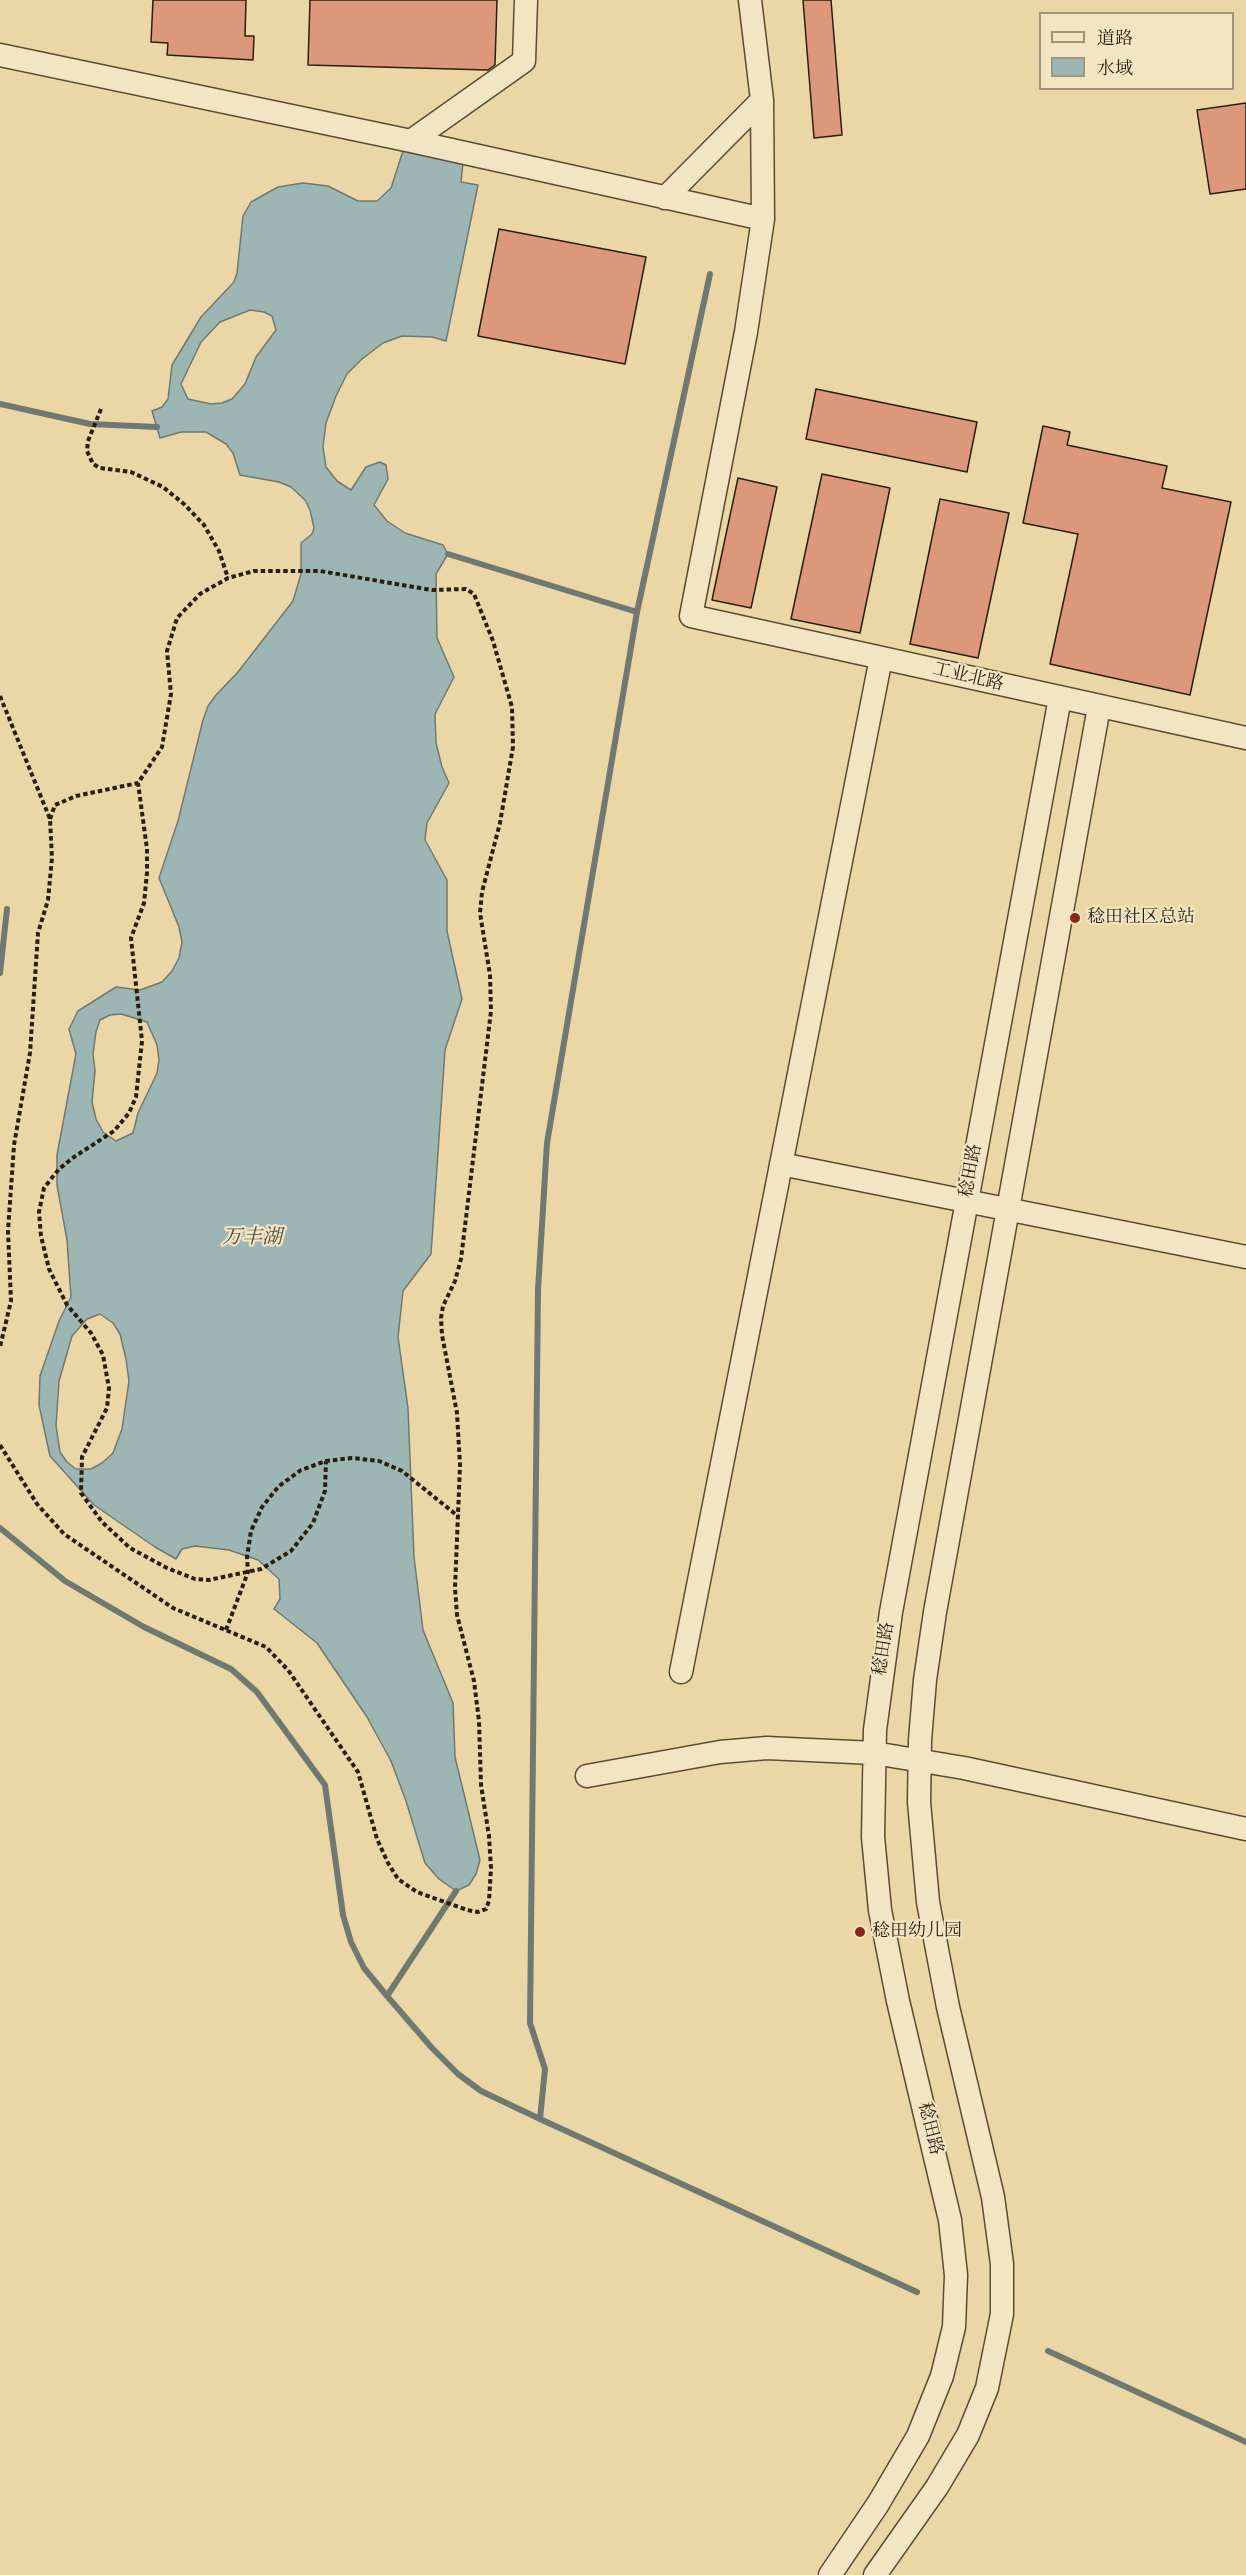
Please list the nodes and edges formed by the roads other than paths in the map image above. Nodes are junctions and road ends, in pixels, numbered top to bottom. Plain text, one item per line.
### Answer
1 (526, 0) edge
2 (750, 0) edge
3 (0, 55) edge
4 (762, 100) junction
5 (411, 141) junction
6 (665, 198) junction
7 (763, 219) junction
8 (881, 658) junction
9 (1060, 699) junction
10 (1099, 707) junction
11 (1246, 738) edge
12 (781, 1164) junction
13 (967, 1201) junction
14 (1008, 1209) junction
15 (1246, 1257) edge
16 (681, 1672) dead end
17 (874, 1753) junction
18 (919, 1760) junction
19 (587, 1776) dead end
20 (1246, 1829) edge
21 (830, 2575) edge
22 (875, 2575) edge

1 - 5 street
2 - 4 street
3 - 5 street
4 - 6 street
4 - 7 street
5 - 6 street
6 - 7 street
7 - 8 street, 工业北路
8 - 9 street, 工业北路
8 - 12 street
9 - 10 street, 工业北路
9 - 13 street, 稔田路
10 - 11 street, 工业北路
10 - 14 street
12 - 13 street
12 - 16 street
13 - 14 street
13 - 17 street, 稔田路
14 - 15 street
14 - 18 street
17 - 18 street
17 - 19 street
17 - 21 street, 稔田路
18 - 20 street
18 - 22 street

